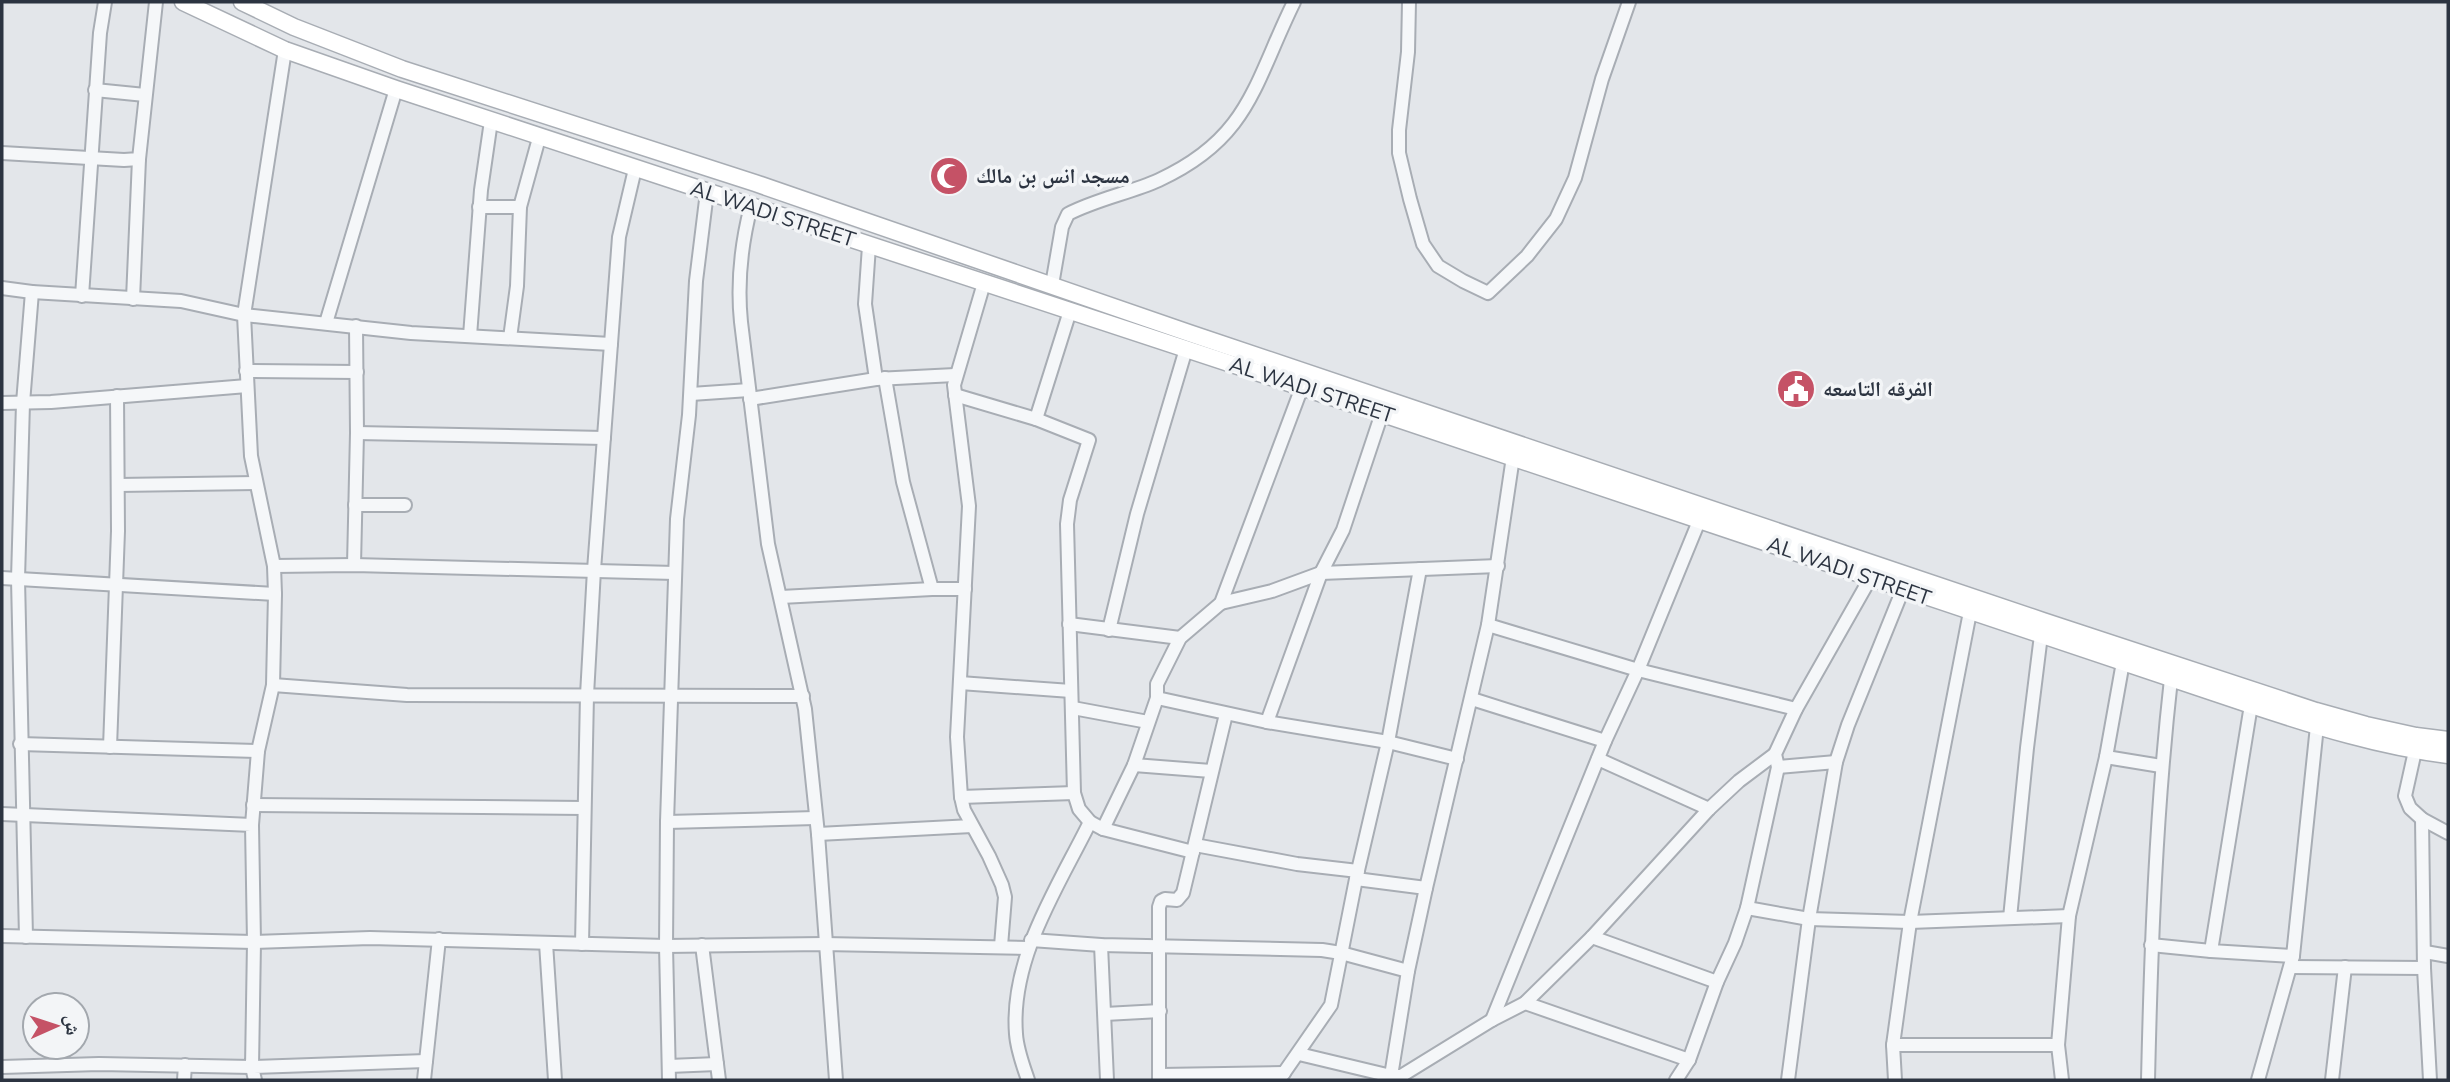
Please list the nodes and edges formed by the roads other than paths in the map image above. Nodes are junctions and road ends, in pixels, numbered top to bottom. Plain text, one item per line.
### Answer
1 (105, 2) edge
2 (156, 2) edge
3 (183, 2) edge
4 (242, 2) edge
5 (1294, 2) edge
6 (1409, 2) edge
7 (1629, 2) edge
8 (285, 50) junction
9 (95, 89) junction
10 (396, 89) junction
11 (145, 94) junction
12 (491, 121) junction
13 (539, 138) junction
14 (2, 153) edge
15 (90, 158) junction
16 (139, 159) junction
17 (635, 169) junction
18 (707, 192) junction
19 (751, 206) junction
20 (480, 207) junction
21 (520, 207) junction
22 (869, 246) junction
23 (984, 284) junction
24 (1052, 285) junction
25 (2, 288) edge
26 (32, 292) junction
27 (82, 296) junction
28 (133, 299) junction
29 (1070, 311) junction
30 (244, 314) junction
31 (326, 323) junction
32 (356, 326) junction
33 (470, 336) junction
34 (510, 338) junction
35 (611, 344) junction
36 (1186, 349) junction
37 (246, 372) junction
38 (357, 372) junction
39 (955, 375) junction
40 (881, 379) junction
41 (247, 386) junction
42 (1302, 387) junction
43 (691, 394) junction
44 (749, 394) junction
45 (955, 395) junction
46 (117, 396) junction
47 (2, 403) edge
48 (23, 403) junction
49 (1382, 413) junction
50 (1036, 419) junction
51 (357, 433) junction
52 (604, 438) junction
53 (1531, 455) junction
54 (1513, 457) junction
55 (256, 483) junction
56 (118, 485) junction
57 (355, 505) junction
58 (405, 505) dead end
59 (1699, 521) junction
60 (354, 565) junction
61 (274, 566) junction
62 (1498, 566) junction
63 (1420, 569) junction
64 (594, 570) junction
65 (675, 573) junction
66 (1321, 573) junction
67 (2, 578) edge
68 (1871, 578) junction
69 (18, 579) junction
70 (116, 583) junction
71 (932, 589) junction
72 (965, 589) junction
73 (1903, 589) junction
74 (275, 594) junction
75 (781, 597) junction
76 (1221, 603) junction
77 (1970, 612) junction
78 (1069, 625) junction
79 (1488, 625) junction
80 (2042, 628) junction
81 (1109, 630) junction
82 (1180, 638) junction
83 (2123, 662) junction
84 (1638, 670) junction
85 (2171, 679) junction
86 (960, 683) junction
87 (273, 685) junction
88 (1071, 691) junction
89 (587, 695) junction
90 (803, 696) junction
91 (669, 697) junction
92 (1157, 698) junction
93 (1472, 699) junction
94 (2251, 705) junction
95 (1073, 708) junction
96 (1796, 709) junction
97 (1226, 714) junction
98 (1148, 722) junction
99 (1267, 722) junction
100 (2317, 726) junction
101 (2448, 740) edge
102 (1605, 741) junction
103 (1388, 742) junction
104 (20, 744) junction
105 (110, 747) junction
106 (258, 751) junction
107 (2415, 751) junction
108 (2448, 755) edge
109 (2106, 757) junction
110 (1457, 759) junction
111 (1598, 759) junction
112 (1777, 761) junction
113 (1836, 762) junction
114 (1134, 765) junction
115 (2161, 766) junction
116 (1211, 771) junction
117 (1074, 793) junction
118 (961, 797) junction
119 (253, 805) junction
120 (584, 807) junction
121 (1709, 809) junction
122 (2, 814) edge
123 (22, 815) junction
124 (815, 818) junction
125 (2422, 819) junction
126 (667, 822) junction
127 (1090, 822) junction
128 (253, 825) junction
129 (972, 827) junction
130 (1103, 829) junction
131 (818, 834) junction
132 (2448, 834) edge
133 (1194, 849) junction
134 (1357, 875) junction
135 (1426, 888) junction
136 (1747, 908) junction
137 (2069, 916) junction
138 (2010, 918) junction
139 (1809, 919) junction
140 (1910, 922) junction
141 (2, 936) edge
142 (26, 937) junction
143 (1592, 937) junction
144 (439, 939) junction
145 (254, 942) junction
146 (546, 943) junction
147 (582, 944) junction
148 (824, 944) junction
149 (1030, 944) junction
150 (702, 945) junction
151 (1101, 945) junction
152 (1159, 945) junction
153 (2151, 945) junction
154 (666, 946) junction
155 (1001, 946) junction
156 (2211, 950) junction
157 (2425, 952) junction
158 (1341, 953) junction
159 (2448, 956) edge
160 (2292, 961) junction
161 (2345, 967) junction
162 (2424, 968) junction
163 (1408, 971) junction
164 (1717, 982) junction
165 (1525, 1003) junction
166 (1160, 1011) junction
167 (1105, 1014) junction
168 (1492, 1020) junction
169 (1893, 1045) junction
170 (2059, 1045) junction
171 (1299, 1054) junction
172 (1689, 1060) junction
173 (426, 1061) junction
174 (717, 1064) junction
175 (185, 1065) junction
176 (669, 1066) junction
177 (2, 1067) edge
178 (252, 1067) junction
179 (1282, 1077) edge
180 (1159, 1078) edge
181 (1396, 1078) edge
182 (184, 1080) edge
183 (255, 1080) edge
184 (424, 1080) edge
185 (555, 1080) edge
186 (669, 1080) edge
187 (719, 1080) edge
188 (836, 1080) edge
189 (1028, 1080) edge
190 (1107, 1080) edge
191 (1676, 1080) edge
192 (1787, 1080) edge
193 (1895, 1080) edge
194 (2062, 1080) edge
195 (2148, 1080) edge
196 (2259, 1080) edge
197 (2332, 1080) edge
198 (2430, 1080) edge

1 - 9 street
2 - 11 street
3 - 8 main road, AL WADI STREET
4 - 24 main road, AL WADI STREET
5 - 24 street
6 - 7 street
8 - 10 main road, AL WADI STREET
8 - 30 street
9 - 11 street
9 - 15 street
10 - 12 main road, AL WADI STREET
10 - 31 street
11 - 16 street
12 - 13 main road, AL WADI STREET
12 - 20 street
13 - 17 main road, AL WADI STREET
13 - 21 street
14 - 15 street
15 - 16 street
15 - 27 street
16 - 28 street
17 - 18 main road, AL WADI STREET
17 - 35 street
18 - 19 main road, AL WADI STREET
18 - 43 street
19 - 22 main road, AL WADI STREET
19 - 44 street
20 - 21 street
20 - 33 street
21 - 34 street
22 - 23 main road, AL WADI STREET
22 - 40 street
23 - 29 main road, AL WADI STREET
23 - 39 street
24 - 53 main road, AL WADI STREET
25 - 26 street
26 - 27 street
26 - 48 street
27 - 28 street
28 - 30 street
29 - 36 main road, AL WADI STREET
29 - 50 street
30 - 31 street
30 - 37 street
31 - 32 street
32 - 33 street
32 - 38 street
33 - 34 street
34 - 35 street
35 - 52 street
36 - 42 main road, AL WADI STREET
36 - 81 street
37 - 38 street
37 - 41 street
38 - 51 street
39 - 40 street
39 - 45 street
40 - 44 street
40 - 71 street
41 - 46 street
41 - 55 street
42 - 49 main road, AL WADI STREET
42 - 76 street
43 - 44 street
43 - 65 street
44 - 75 street
45 - 50 street
45 - 72 street
46 - 48 street
46 - 56 street
47 - 48 street
48 - 69 street
49 - 54 main road, AL WADI STREET
49 - 66 street
50 - 78 street
51 - 52 street
51 - 57 street
52 - 64 street
53 - 54 main road, AL WADI STREET
53 - 59 main road, AL WADI STREET
53 - 80 main road, AL WADI STREET
54 - 62 street
55 - 56 street
55 - 61 street
56 - 70 street
57 - 58 street
57 - 60 street
59 - 68 main road, AL WADI STREET
59 - 84 street
60 - 61 street
60 - 64 street
61 - 74 street
62 - 63 street
62 - 79 street
63 - 66 street
63 - 103 street
64 - 65 street
64 - 89 street
65 - 91 street
66 - 76 street
66 - 99 street
67 - 69 street
68 - 73 main road, AL WADI STREET
68 - 96 street
69 - 70 street
69 - 104 street
70 - 74 street
70 - 105 street
71 - 72 street
71 - 75 street
72 - 86 street
73 - 77 main road, AL WADI STREET
73 - 113 street
74 - 87 street
75 - 90 street
76 - 82 street
77 - 80 main road, AL WADI STREET
77 - 140 street
78 - 81 street
78 - 88 street
79 - 84 street
79 - 93 street
80 - 83 main road, AL WADI STREET
80 - 101 main road, AL WADI STREET
80 - 138 street
81 - 82 street
82 - 92 street
83 - 85 main road, AL WADI STREET
83 - 109 street
84 - 96 street
84 - 102 street
85 - 94 main road, AL WADI STREET
85 - 115 street
86 - 88 street
86 - 118 street
87 - 89 street
87 - 106 street
88 - 95 street
89 - 91 street
89 - 120 street
90 - 91 street
90 - 124 street
91 - 126 street
92 - 97 street
92 - 98 street
93 - 102 street
93 - 110 street
94 - 100 main road, AL WADI STREET
94 - 156 street
95 - 98 street
95 - 117 street
96 - 112 street
97 - 99 street
97 - 116 street
98 - 114 street
99 - 103 street
100 - 107 main road, AL WADI STREET
100 - 160 street
102 - 111 street
103 - 110 street
103 - 134 street
104 - 105 street
104 - 123 street
105 - 106 street
106 - 119 street
107 - 108 main road, AL WADI STREET
107 - 125 street
109 - 115 street
109 - 137 street
110 - 135 street
111 - 121 street
111 - 168 street
112 - 113 street
112 - 121 street
112 - 136 street
113 - 139 street
114 - 116 street
114 - 130 street
115 - 153 street
116 - 133 street
117 - 118 street
117 - 127 street
118 - 129 street
119 - 120 street
119 - 128 street
120 - 147 street
121 - 143 street
122 - 123 street
123 - 128 street
123 - 142 street
124 - 126 street
124 - 131 street
125 - 132 street
125 - 157 street
126 - 154 street
127 - 130 street
127 - 149 street
128 - 145 street
129 - 131 street
129 - 155 street
130 - 133 street
131 - 148 street
133 - 134 street
133 - 152 street
134 - 135 street
134 - 158 street
135 - 163 street
136 - 139 street
136 - 164 street
137 - 138 street
137 - 170 street
138 - 140 street
139 - 140 street
139 - 192 street
140 - 169 street
141 - 142 street
142 - 145 street
143 - 164 street
143 - 165 street
144 - 145 street
144 - 146 street
144 - 173 street
145 - 178 street
146 - 147 street
146 - 185 street
147 - 154 street
148 - 150 street
148 - 155 street
148 - 188 street
149 - 151 street
149 - 155 street
149 - 189 street
150 - 154 street
150 - 174 street
151 - 152 street
151 - 167 street
152 - 158 street
152 - 166 street
153 - 156 street
153 - 195 street
154 - 176 street
156 - 160 street
157 - 159 street
157 - 162 street
158 - 163 street
158 - 171 street
160 - 161 street
160 - 196 street
161 - 162 street
161 - 197 street
162 - 198 street
163 - 181 street
164 - 172 street
165 - 168 street
165 - 172 street
166 - 167 street
166 - 180 street
167 - 190 street
168 - 181 street
169 - 170 street
169 - 193 street
170 - 194 street
171 - 179 street
171 - 181 street
172 - 191 street
173 - 178 street
173 - 184 street
174 - 176 street
174 - 187 street
175 - 177 street
175 - 178 street
175 - 182 street
176 - 186 street
178 - 183 street
179 - 180 street

